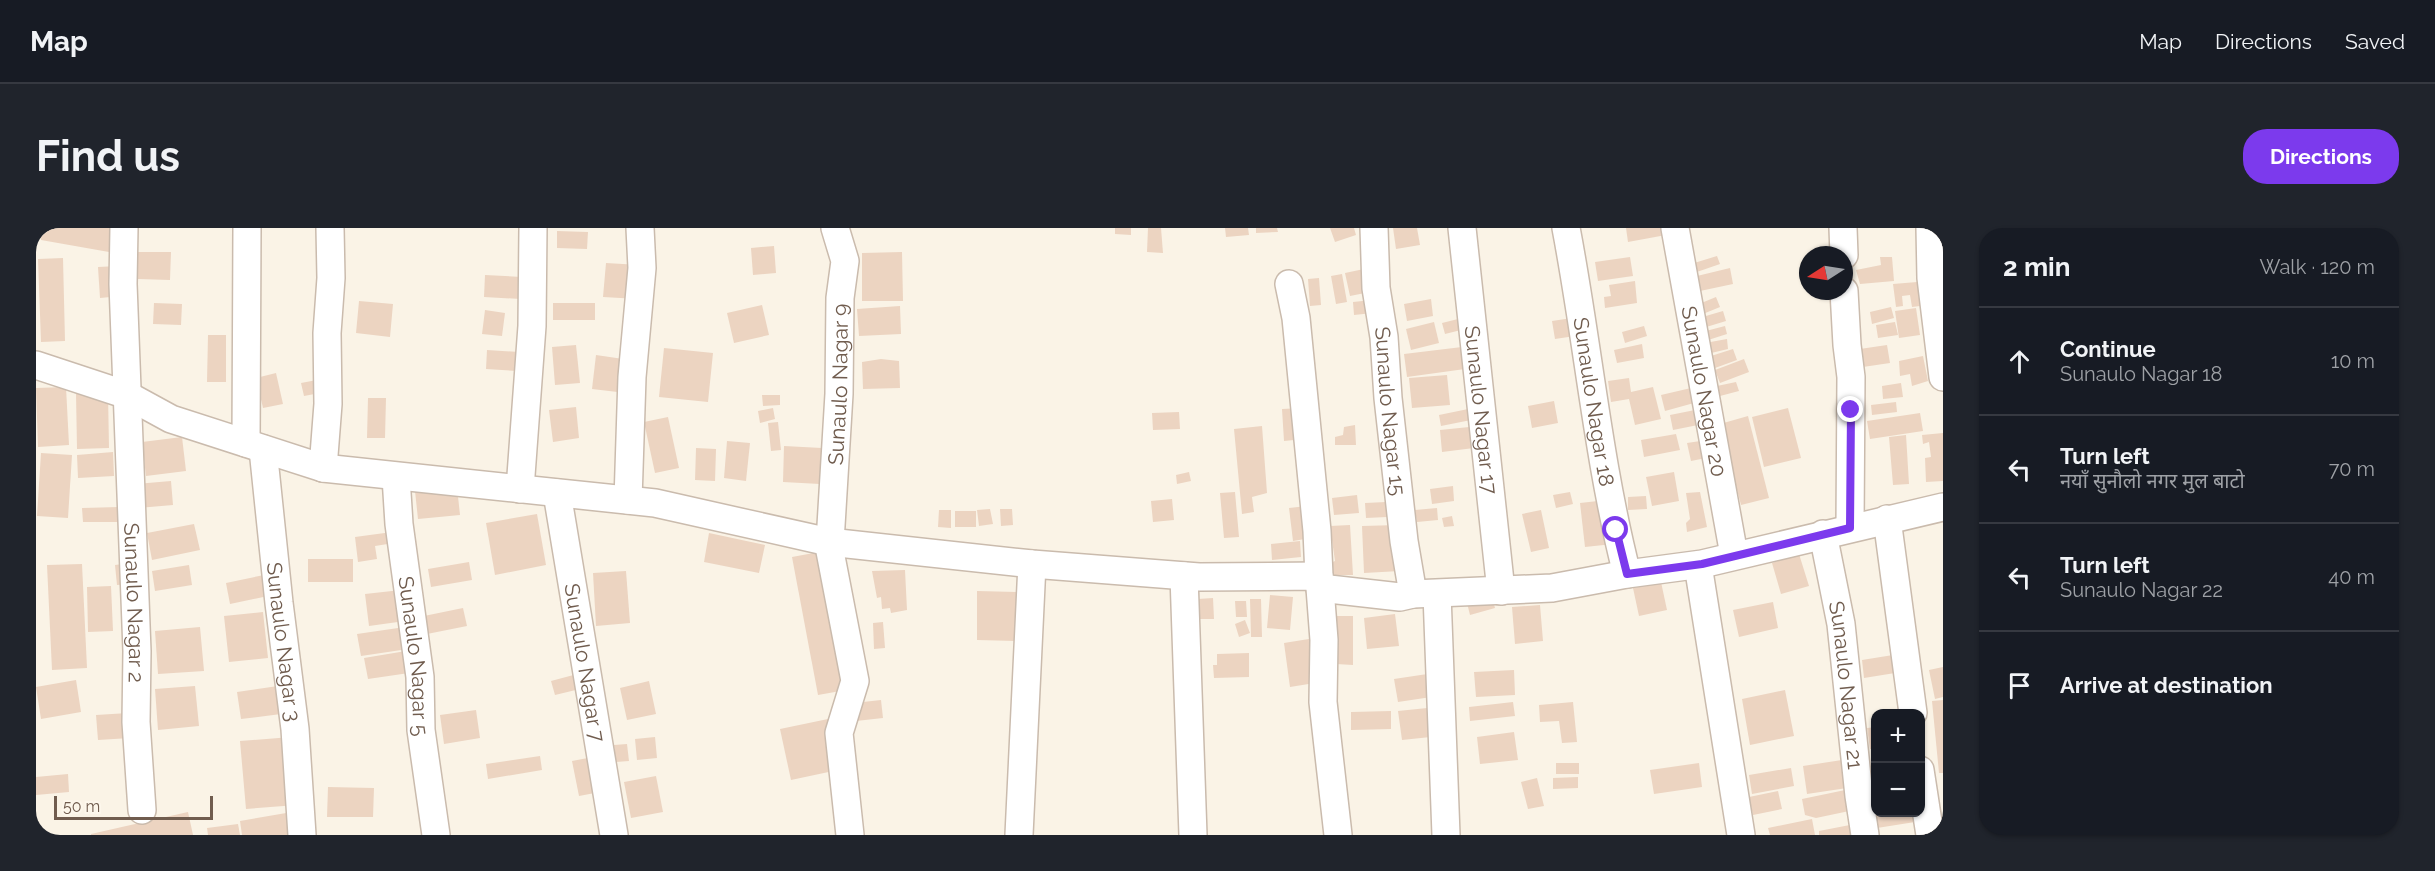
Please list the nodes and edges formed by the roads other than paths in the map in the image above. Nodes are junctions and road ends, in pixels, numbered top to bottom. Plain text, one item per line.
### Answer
1 (124, 228) edge
2 (247, 228) edge
3 (330, 228) edge
4 (533, 228) edge
5 (640, 228) edge
6 (835, 228) edge
7 (1374, 228) edge
8 (1462, 228) edge
9 (1566, 228) edge
10 (1676, 228) edge
11 (1843, 228) edge
12 (1930, 228) edge
13 (1844, 246) edge
14 (1289, 284) dead end
15 (1844, 300) edge
16 (36, 365) edge
17 (1943, 377) edge
18 (127, 395) junction
19 (254, 446) junction
20 (323, 468) junction
21 (396, 477) junction
22 (520, 489) junction
23 (557, 493) junction
24 (628, 500) junction
25 (1943, 507) edge
26 (1887, 519) junction
27 (1850, 528) junction
28 (1823, 534) junction
29 (829, 542) junction
30 (1734, 555) junction
31 (1032, 564) junction
32 (1698, 564) junction
33 (1627, 574) junction
34 (1184, 576) junction
35 (1319, 582) junction
36 (1501, 591) junction
37 (1425, 594) junction
38 (1912, 709) edge
39 (1925, 802) edge
40 (142, 810) dead end
41 (302, 835) edge
42 (436, 835) edge
43 (614, 835) edge
44 (850, 835) edge
45 (1019, 835) edge
46 (1193, 835) edge
47 (1338, 835) edge
48 (1446, 835) edge
49 (1741, 835) edge
50 (1865, 835) edge
51 (1930, 835) edge

1 - 18 street, Sunaulo Nagar 2
2 - 19 street, Sunaulo Nagar 3
3 - 20 street
4 - 22 street
5 - 24 street
6 - 29 street, Sunaulo Nagar 9
7 - 37 street, Sunaulo Nagar 15
8 - 36 street, Sunaulo Nagar 17
9 - 33 street, Sunaulo Nagar 18
10 - 30 street, Sunaulo Nagar 20
11 - 13 street
12 - 17 street
14 - 35 street
15 - 27 street
16 - 18 street
18 - 19 street
18 - 40 street, Sunaulo Nagar 2
19 - 20 street
19 - 41 street, Sunaulo Nagar 3
20 - 21 street
21 - 22 street
21 - 42 street, Sunaulo Nagar 5
22 - 23 street
23 - 24 street
23 - 43 street, Sunaulo Nagar 7
24 - 29 street
25 - 26 street
26 - 27 street
26 - 38 street
27 - 28 street
28 - 30 street
28 - 50 street, Sunaulo Nagar 21
29 - 31 street
29 - 44 street, Sunaulo Nagar 9
30 - 32 street
31 - 34 street
31 - 45 street
32 - 33 street
32 - 49 street
33 - 36 street
34 - 35 street
34 - 46 street
35 - 37 street
35 - 47 street
36 - 37 street
37 - 48 street, Sunaulo Nagar 15
39 - 51 street

